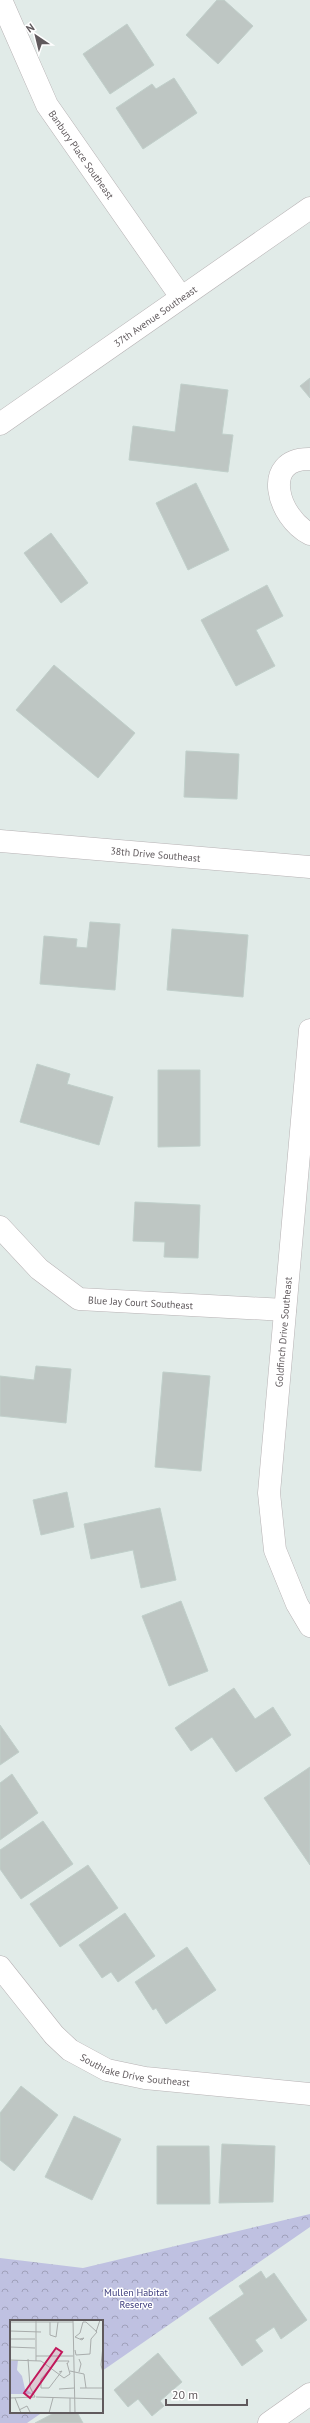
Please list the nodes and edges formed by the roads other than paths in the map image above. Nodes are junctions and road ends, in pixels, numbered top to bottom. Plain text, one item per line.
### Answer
1 (2, 0) edge
2 (310, 208) edge
3 (182, 297) junction
4 (0, 424) edge
5 (310, 459) edge
6 (310, 534) edge
7 (0, 841) edge
8 (310, 867) edge
9 (310, 1030) edge
10 (0, 1227) edge
11 (285, 1310) junction
12 (310, 1626) edge
13 (0, 1967) edge
14 (310, 2094) edge
15 (310, 2394) edge
16 (268, 2423) edge

1 - 3 street, Banbury Place Southeast
2 - 3 street, 37th Avenue Southeast
3 - 4 street, 37th Avenue Southeast
5 - 6 street
7 - 8 street, 38th Drive Southeast
9 - 11 street, Goldfinch Drive Southeast
10 - 11 street, Blue Jay Court Southeast
11 - 12 street, Goldfinch Drive Southeast
13 - 14 street, Southlake Drive Southeast
15 - 16 street

